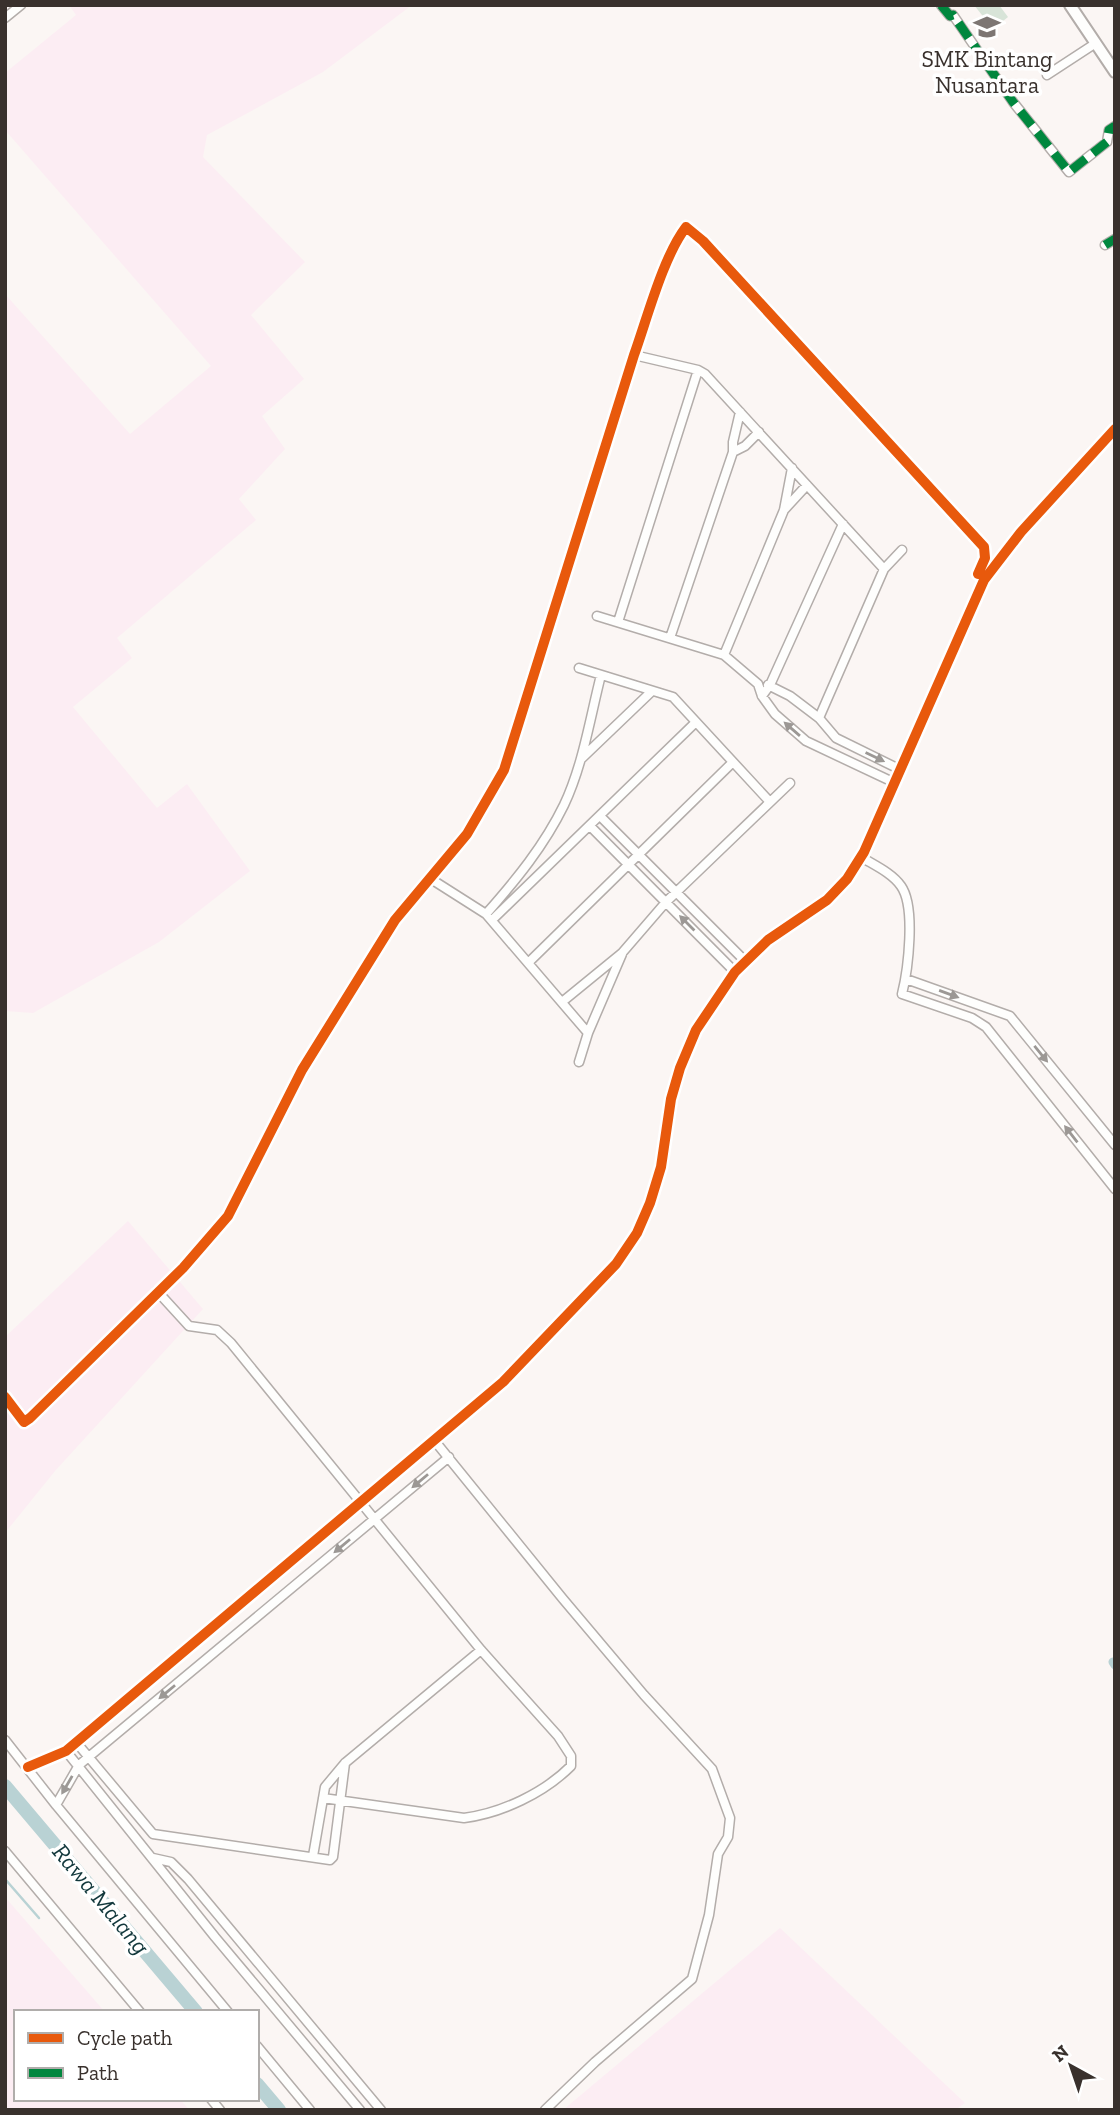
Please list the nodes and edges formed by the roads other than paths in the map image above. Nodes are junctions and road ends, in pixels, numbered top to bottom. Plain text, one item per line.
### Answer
1 (21, 5) edge
2 (941, 5) edge
3 (1070, 5) edge
4 (5, 18) edge
5 (1096, 43) junction
6 (1115, 72) edge
7 (1047, 75) dead end
8 (1115, 126) edge
9 (1115, 239) edge
10 (1105, 245) dead end
11 (634, 355) junction
12 (698, 370) junction
13 (740, 412) junction
14 (1115, 429) edge
15 (759, 432) junction
16 (733, 452) junction
17 (792, 468) junction
18 (807, 485) junction
19 (784, 510) junction
20 (843, 524) junction
21 (902, 550) dead end
22 (884, 569) junction
23 (978, 574) dead end
24 (597, 616) dead end
25 (618, 622) junction
26 (670, 638) junction
27 (724, 655) junction
28 (579, 668) dead end
29 (601, 675) junction
30 (758, 684) junction
31 (771, 685) junction
32 (652, 691) junction
33 (762, 695) junction
34 (819, 718) junction
35 (696, 722) junction
36 (836, 738) junction
37 (829, 753) junction
38 (579, 761) junction
39 (733, 762) junction
40 (901, 770) junction
41 (790, 783) dead end
42 (895, 783) junction
43 (770, 802) junction
44 (600, 816) junction
45 (590, 826) junction
46 (638, 854) junction
47 (861, 857) junction
48 (628, 864) junction
49 (430, 879) junction
50 (676, 892) junction
51 (666, 902) junction
52 (489, 917) junction
53 (622, 953) junction
54 (745, 961) junction
55 (528, 963) junction
56 (735, 972) junction
57 (906, 979) junction
58 (562, 1002) junction
59 (992, 1010) junction
60 (986, 1027) junction
61 (588, 1033) junction
62 (579, 1062) dead end
63 (1115, 1145) edge
64 (1115, 1189) edge
65 (157, 1292) junction
66 (5, 1397) edge
67 (433, 1441) junction
68 (447, 1458) junction
69 (361, 1500) junction
70 (375, 1518) junction
71 (481, 1650) junction
72 (5, 1740) edge
73 (76, 1742) junction
74 (66, 1751) junction
75 (89, 1757) junction
76 (345, 1763) junction
77 (79, 1765) junction
78 (28, 1767) junction
79 (323, 1798) junction
80 (340, 1800) junction
81 (56, 1805) junction
82 (5, 1851) edge
83 (313, 1856) junction
84 (153, 1858) junction
85 (138, 2010) edge
86 (226, 2010) edge
87 (259, 2048) edge
88 (310, 2110) edge
89 (360, 2110) edge
90 (381, 2110) edge
91 (545, 2110) edge

1 - 4 street
2 - 8 street
3 - 5 street
5 - 6 street
5 - 7 street
9 - 10 street
11 - 12 street
11 - 23 street
11 - 49 street
12 - 13 street
12 - 25 street
13 - 15 street
13 - 16 street
14 - 40 street
15 - 16 street
15 - 17 street
16 - 26 street
17 - 18 street
17 - 19 street
18 - 19 street
18 - 20 street
19 - 27 street
20 - 22 street
20 - 31 street
21 - 22 street
22 - 34 street
24 - 25 street
25 - 26 street
26 - 27 street
27 - 30 street
28 - 29 street
29 - 32 street
29 - 38 street
30 - 31 street
30 - 33 street
31 - 33 street
31 - 34 street
32 - 35 street
32 - 38 street
37 -> 33 street
34 - 36 street
35 - 39 street
35 - 44 street
36 - 37 street
36 -> 40 street
37 - 42 street
38 - 52 street
39 - 43 street
39 - 46 street
40 - 42 street
41 - 43 street
42 - 47 street
43 - 50 street
44 - 45 street
44 - 46 street
45 - 48 street
45 - 52 street
46 - 48 street
46 - 50 street
47 - 54 street
47 - 57 street
48 - 51 street
48 - 55 street
49 - 52 street
49 - 65 street
50 - 51 street
50 - 54 street
51 - 53 street
56 -> 51 street
52 - 55 street
53 - 58 street
53 - 61 street
54 - 56 street
55 - 58 street
56 - 67 street
57 -> 59 street
57 - 60 street
58 - 61 street
59 - 60 street
59 -> 63 street
64 -> 60 street
61 - 62 street
65 - 66 street
65 - 69 street
67 - 68 street
67 - 69 street
68 -> 70 street
68 - 91 street
69 - 70 street
69 - 73 street
70 - 71 street
70 -> 75 street
71 - 76 street
71 - 80 street
72 - 78 street
73 - 74 street
73 - 75 street
74 - 77 street
74 - 78 street
75 - 77 street
75 - 83 street
76 - 79 street
76 - 80 street
77 -> 81 street
77 - 84 street
78 - 81 street
79 - 80 street
79 - 83 street
80 - 83 street
81 - 86 street
82 - 85 street
84 - 89 street
84 - 90 street
87 - 88 street

